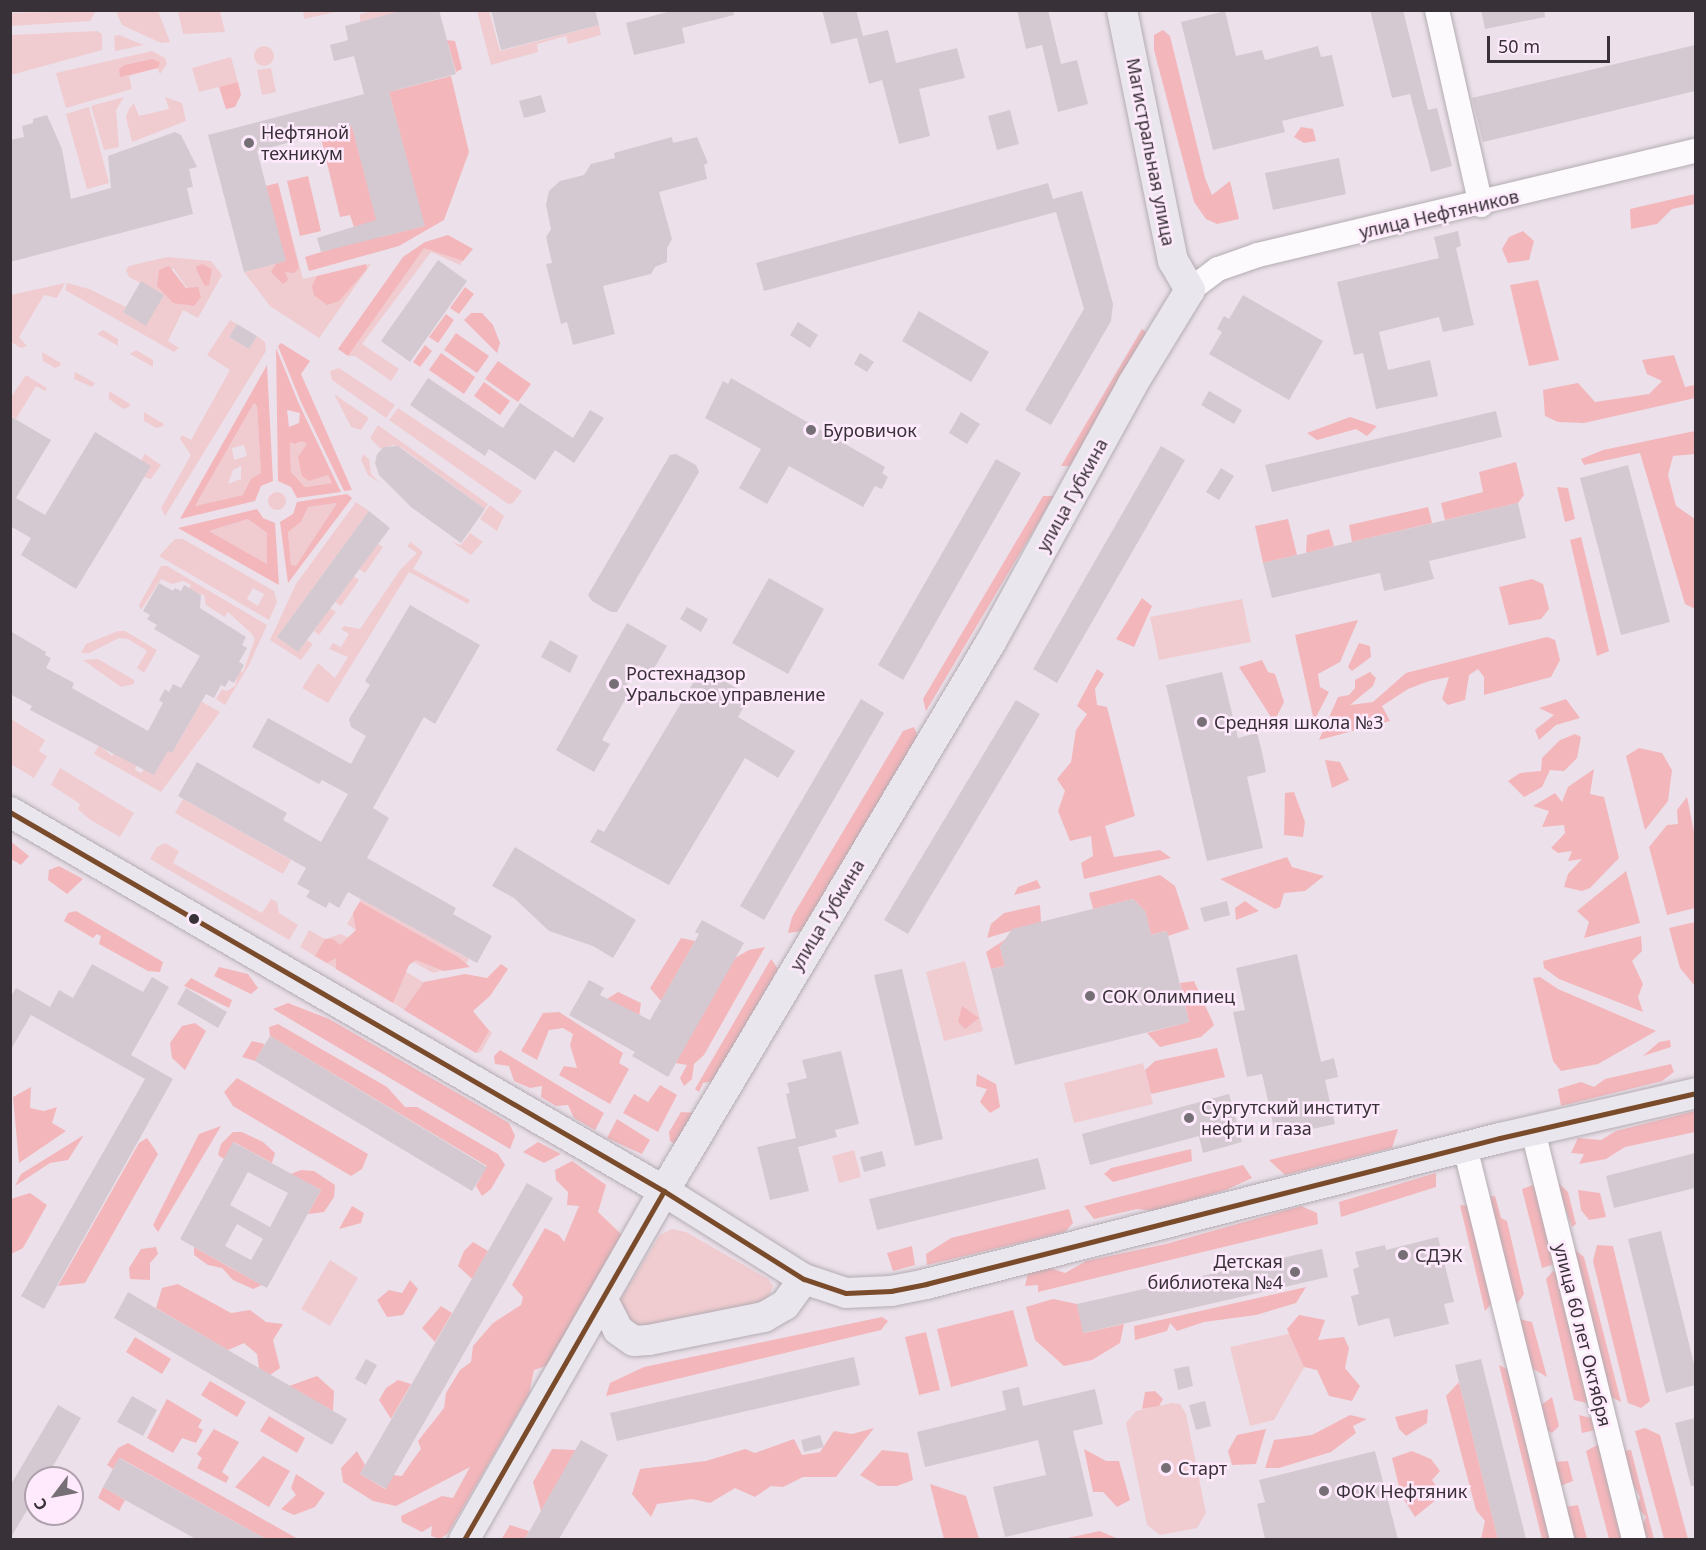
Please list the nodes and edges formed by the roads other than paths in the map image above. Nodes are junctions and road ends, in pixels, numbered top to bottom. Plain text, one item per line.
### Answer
1 (1122, 10) edge
2 (1437, 10) edge
3 (1695, 151) edge
4 (1481, 205) junction
5 (1190, 290) junction
6 (10, 813) edge
7 (1695, 1093) edge
8 (1533, 1131) junction
9 (1465, 1147) junction
10 (664, 1191) junction
11 (804, 1279) junction
12 (603, 1300) junction
13 (464, 1539) edge
14 (1562, 1539) edge
15 (1634, 1539) edge

1 - 5 main road, Магистральная улица
2 - 4 street
3 - 4 street, улица Нефтяников
4 - 5 street, улица Нефтяников
5 - 10 main road, улица Губкина
6 - 10 main road
7 - 8 main road
8 - 9 main road
8 - 15 street, улица 60 лет Октября
9 - 11 main road
9 - 14 street
10 - 11 main road
10 - 12 main road, улица Губкина
11 - 12 main road
12 - 13 main road, улица Губкина

